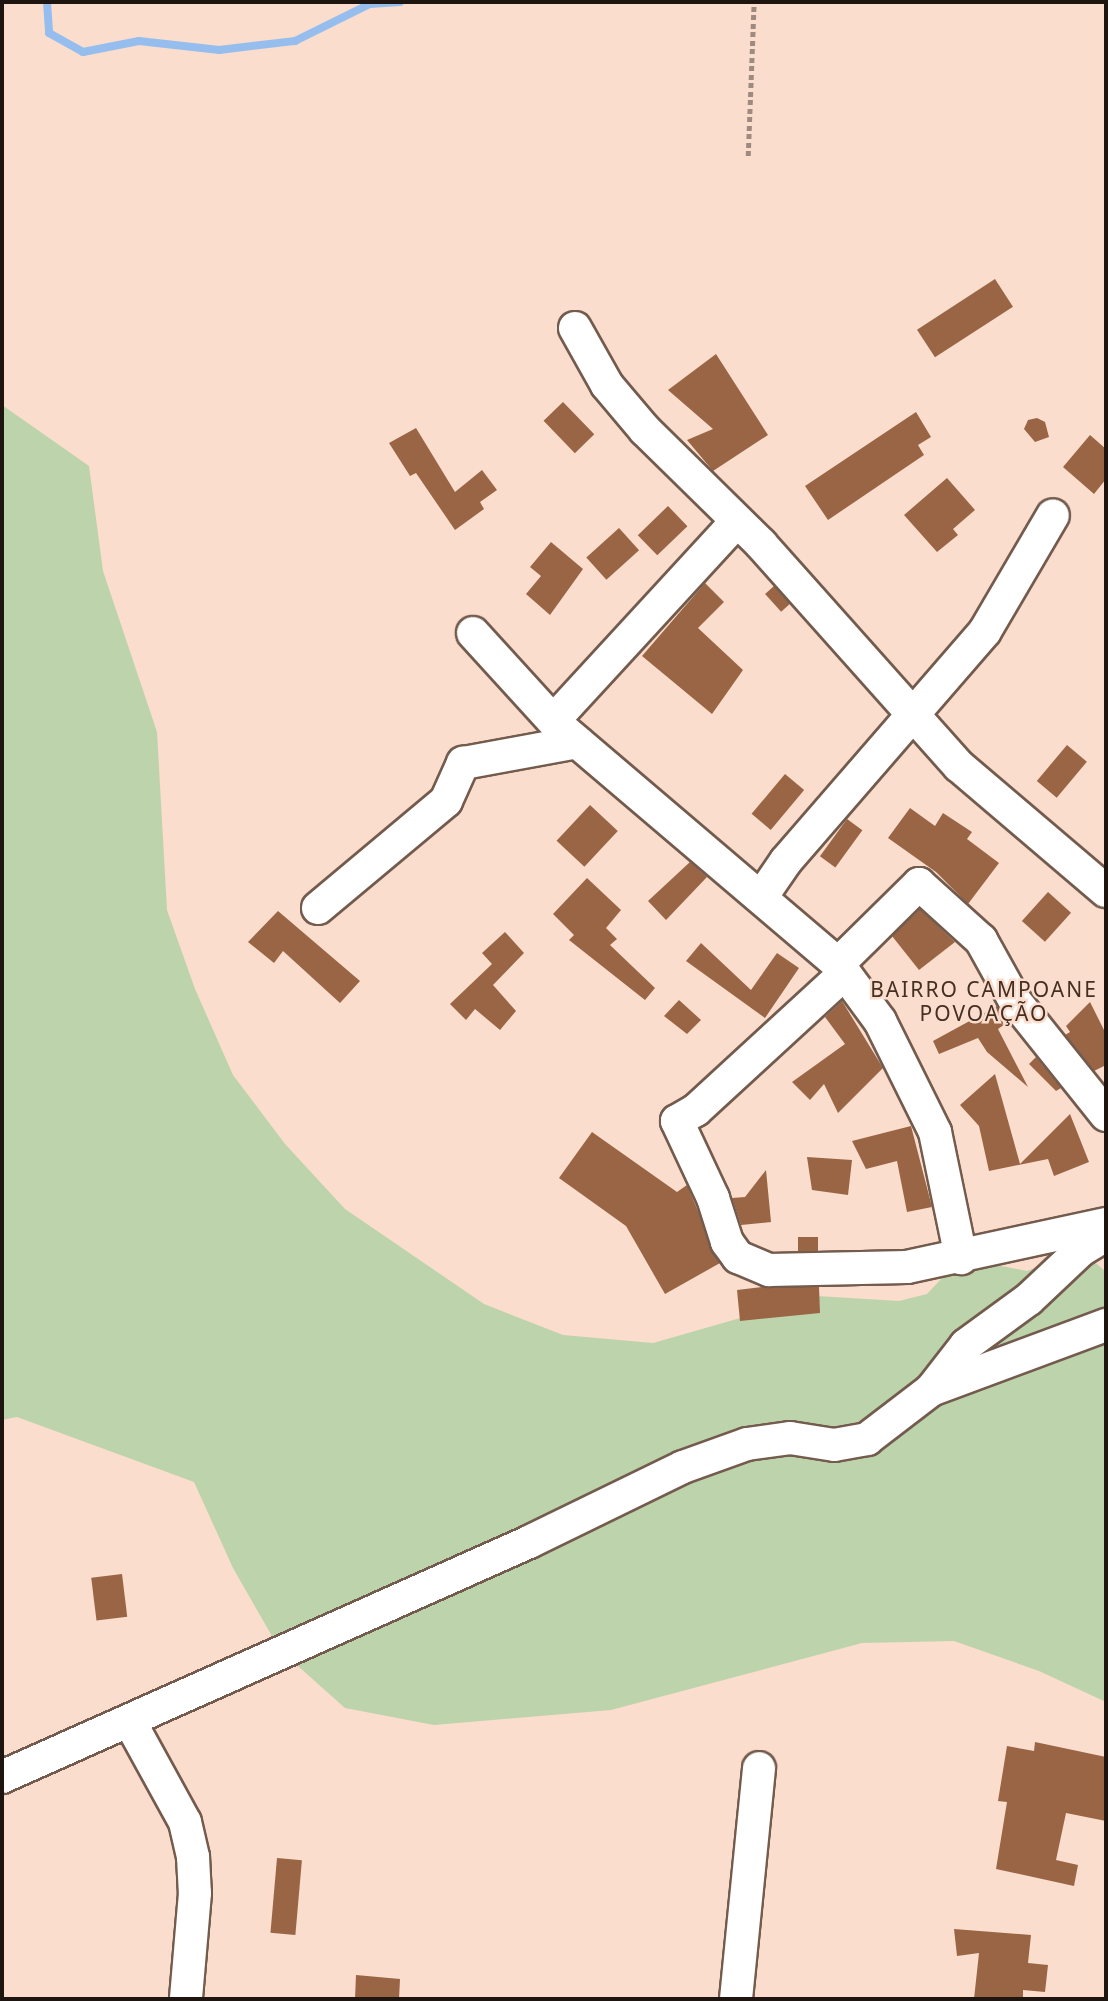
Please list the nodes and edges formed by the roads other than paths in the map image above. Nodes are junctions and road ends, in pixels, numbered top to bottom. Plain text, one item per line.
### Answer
1 (575, 328) dead end
2 (1054, 515) dead end
3 (737, 521) junction
4 (473, 633) dead end
5 (911, 714) junction
6 (554, 720) junction
7 (577, 742) junction
8 (1106, 891) edge
9 (762, 896) junction
10 (318, 908) dead end
11 (841, 969) junction
12 (1106, 1115) edge
13 (1106, 1224) edge
14 (1106, 1235) edge
15 (961, 1258) junction
16 (1106, 1325) edge
17 (931, 1390) junction
18 (130, 1722) junction
19 (759, 1768) dead end
20 (2, 1777) edge
21 (186, 1999) edge
22 (736, 1999) edge

1 - 3 street
2 - 5 street
3 - 5 street
3 - 6 street
4 - 6 street
5 - 8 street
5 - 9 street
6 - 7 street
7 - 9 street
7 - 10 street
9 - 11 street
11 - 12 street
11 - 15 street
11 - 15 street
13 - 15 street
14 - 17 street
16 - 17 street
17 - 18 street
18 - 20 street
18 - 21 street
19 - 22 street

